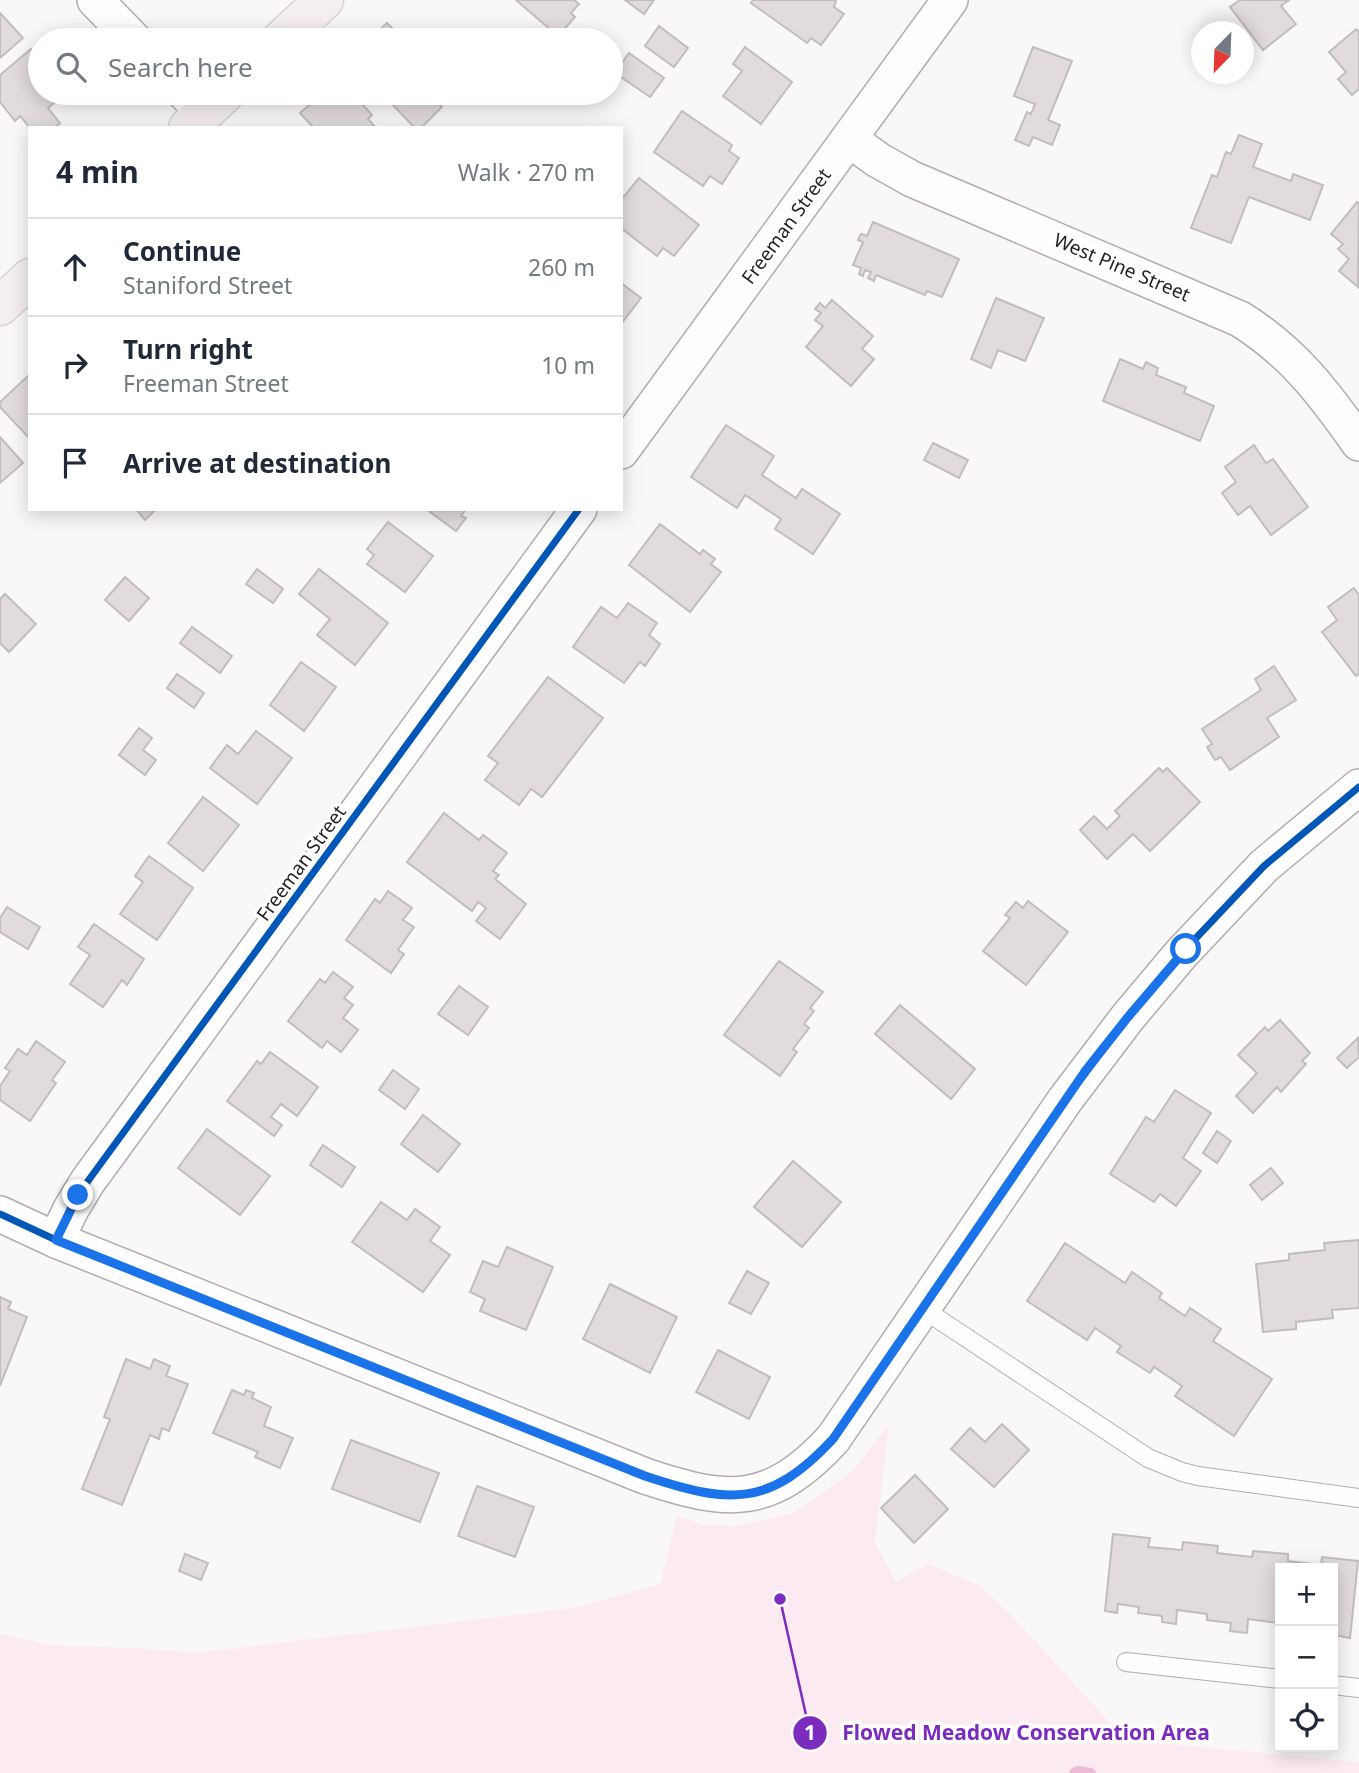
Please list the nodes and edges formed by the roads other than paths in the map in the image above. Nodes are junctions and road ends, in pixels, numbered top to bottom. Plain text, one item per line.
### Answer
1 (94, 0) edge
2 (324, 0) edge
3 (950, 0) edge
4 (122, 28) edge
5 (294, 28) edge
6 (849, 139) junction
7 (28, 280) edge
8 (0, 306) edge
9 (1359, 443) edge
10 (623, 448) edge
11 (578, 511) edge
12 (1359, 788) edge
13 (0, 1214) edge
14 (56, 1240) junction
15 (923, 1309) junction
16 (1359, 1498) edge
17 (1126, 1662) dead end
18 (1275, 1678) edge
19 (1338, 1686) edge
20 (1359, 1688) edge

1 - 4 street
2 - 5 main road
3 - 6 street, Freeman Street
6 - 9 street, West Pine Street
6 - 10 street, Freeman Street
7 - 8 main road
11 - 14 street, Freeman Street
12 - 15 street
13 - 14 street
14 - 15 street
15 - 16 lane
17 - 18 lane
19 - 20 lane

